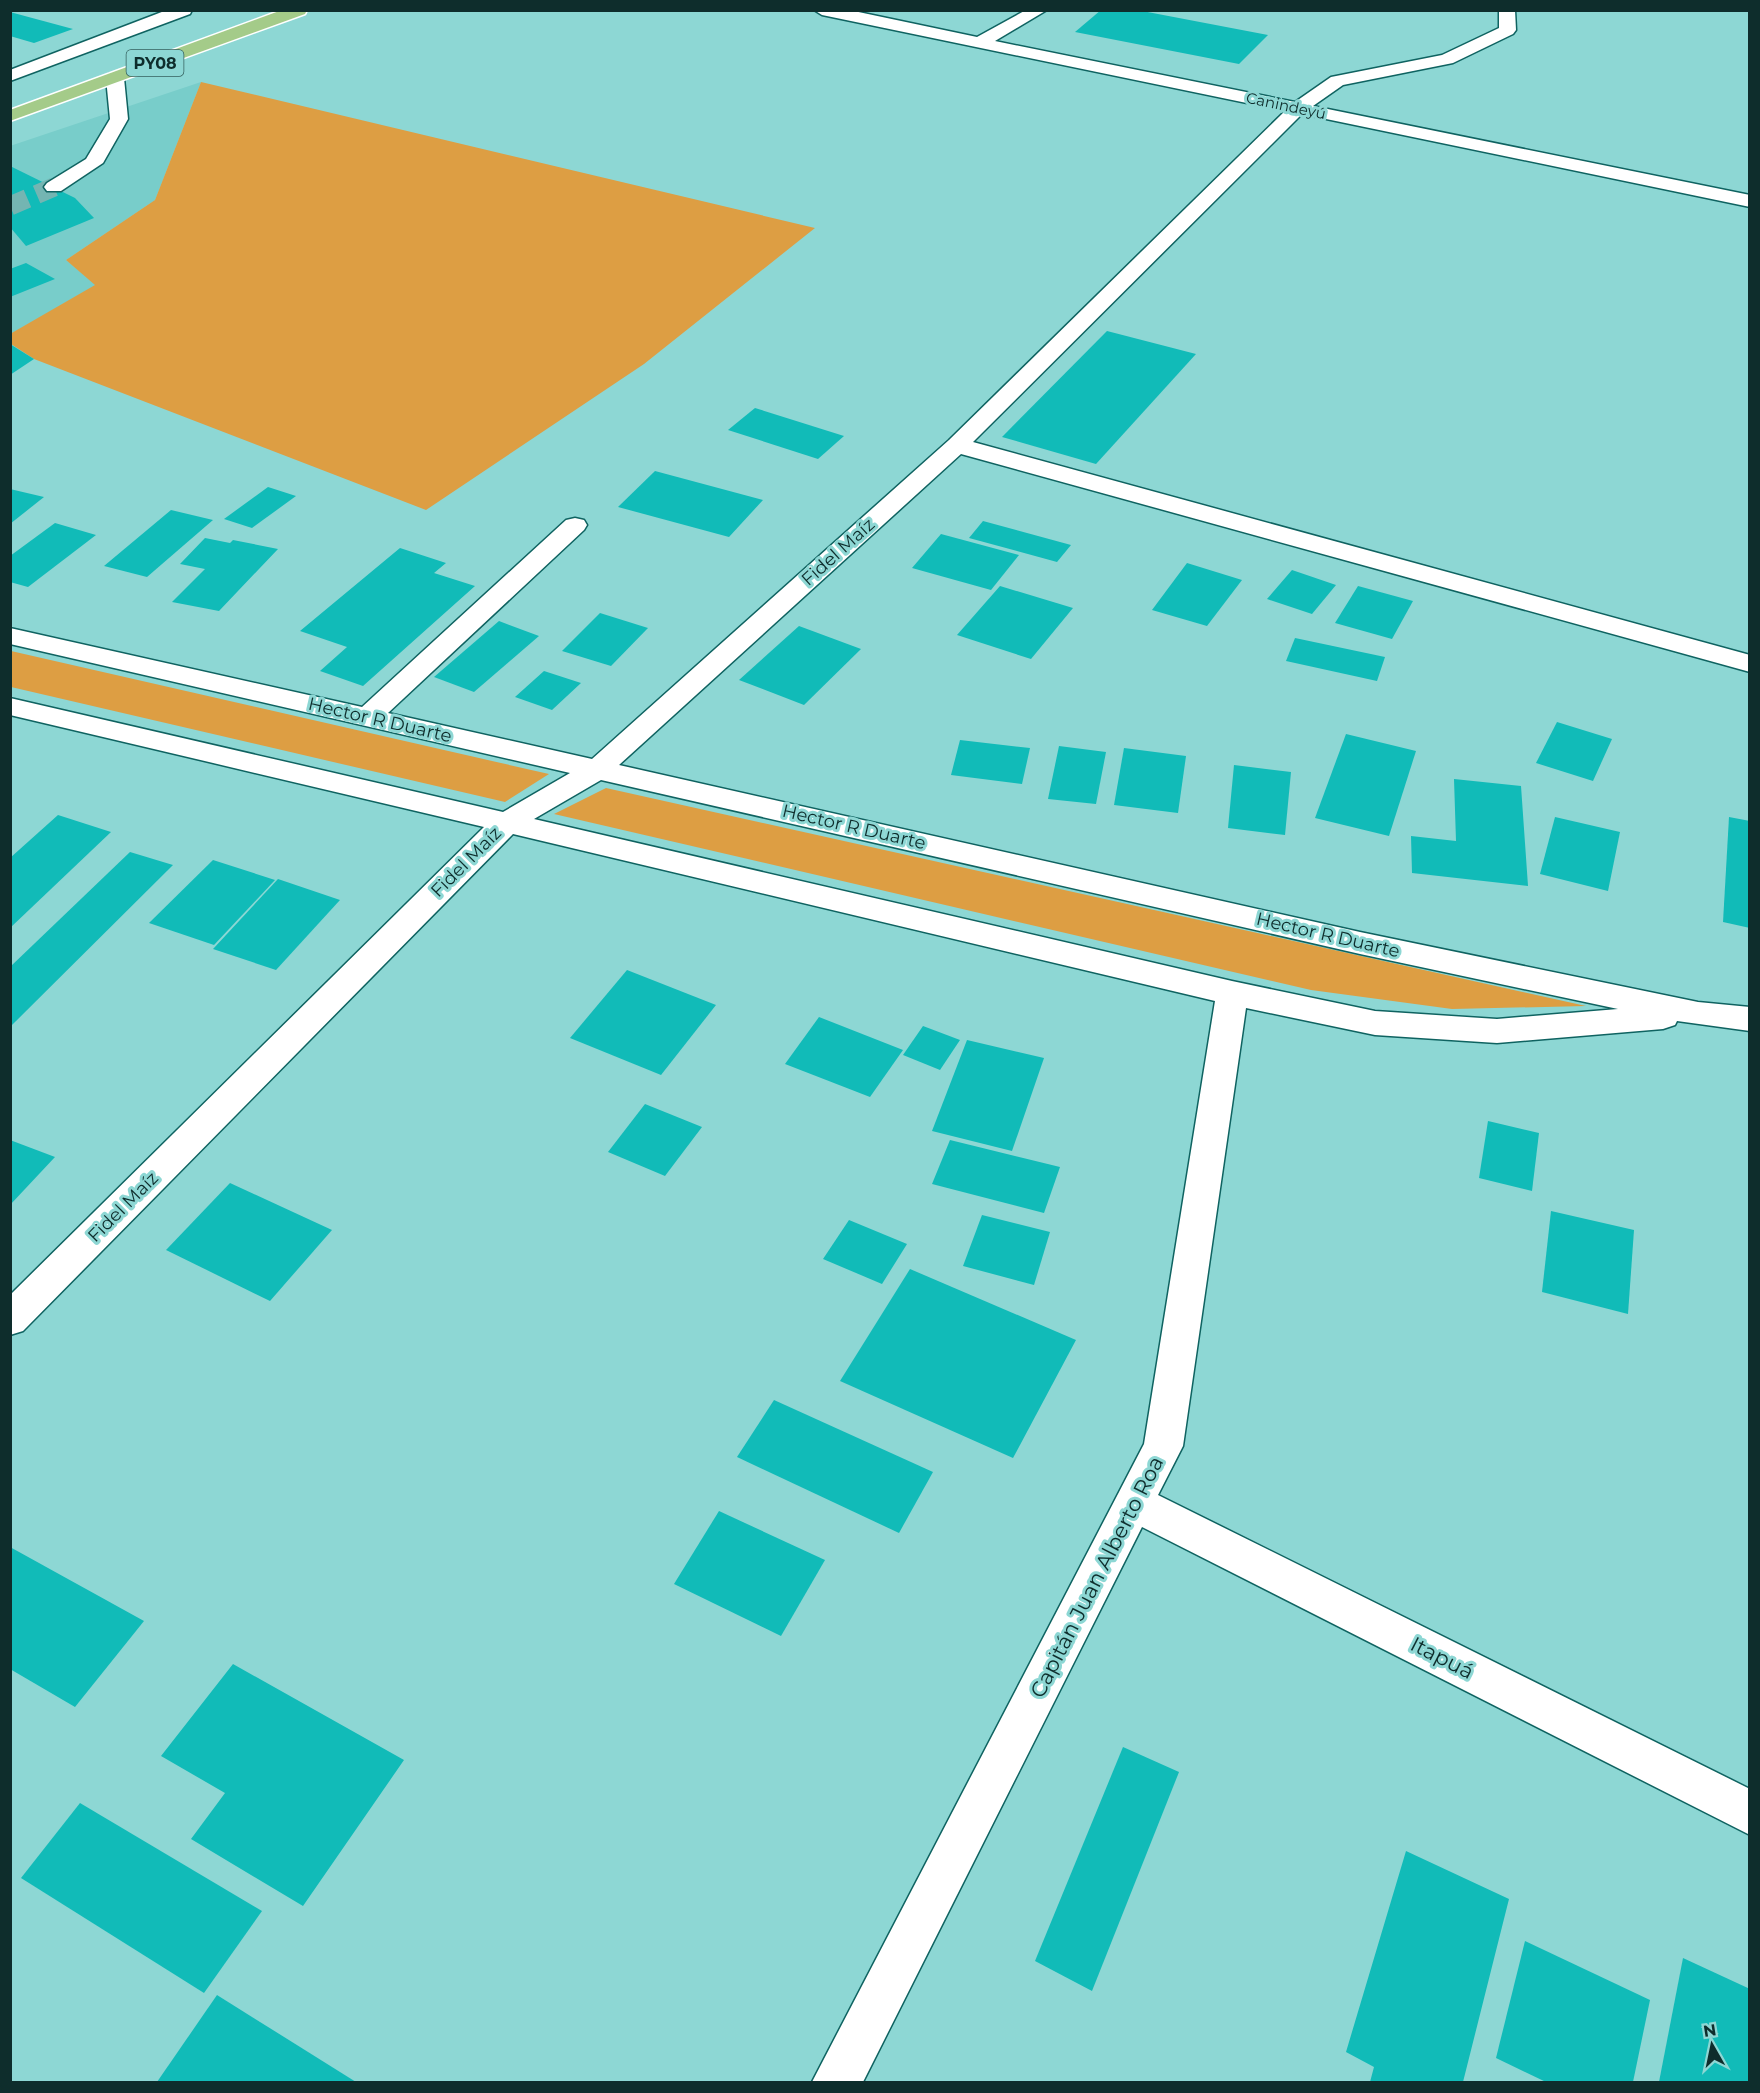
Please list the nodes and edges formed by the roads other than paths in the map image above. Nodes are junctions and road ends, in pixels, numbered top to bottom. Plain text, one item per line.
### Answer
1 (184, 10) edge
2 (299, 10) edge
3 (822, 10) edge
4 (1039, 10) edge
5 (1507, 10) edge
6 (978, 43) junction
7 (10, 76) edge
8 (115, 78) junction
9 (1298, 108) junction
10 (10, 116) edge
11 (54, 188) tunnel mouth
12 (1749, 201) edge
13 (957, 445) junction
14 (575, 525) dead end
15 (10, 636) edge
16 (1749, 664) edge
17 (10, 706) edge
18 (368, 717) junction
19 (598, 769) junction
20 (506, 823) junction
21 (1232, 993) junction
22 (1698, 1014) junction
23 (1749, 1019) edge
24 (10, 1320) edge
25 (1134, 1503) junction
26 (1749, 1813) edge
27 (837, 2082) edge

1 - 7 street
2 - 8 highway, PY08
3 - 6 street, Canindeyú
4 - 6 street
5 - 9 street, Fidel Maíz
6 - 9 street, Canindeyú
8 - 10 highway, PY08
8 - 11 street
9 - 12 street, Canindeyú
9 - 13 street, Fidel Maíz
13 - 16 street
13 - 19 street, Fidel Maíz
14 - 18 street
15 - 18 street, Hector R Duarte
17 - 20 street, Hector R Duarte
18 - 19 street, Hector R Duarte
19 - 20 street, Fidel Maíz
19 - 22 street, Hector R Duarte
20 - 21 street, Hector R Duarte
20 - 24 street, Fidel Maíz
21 - 22 street, Hector R Duarte
21 - 25 street, Capitán Juan Alberto Roa
22 - 23 street, Hector R Duarte
25 - 26 street, Itapuá
25 - 27 street, Capitán Juan Alberto Roa

